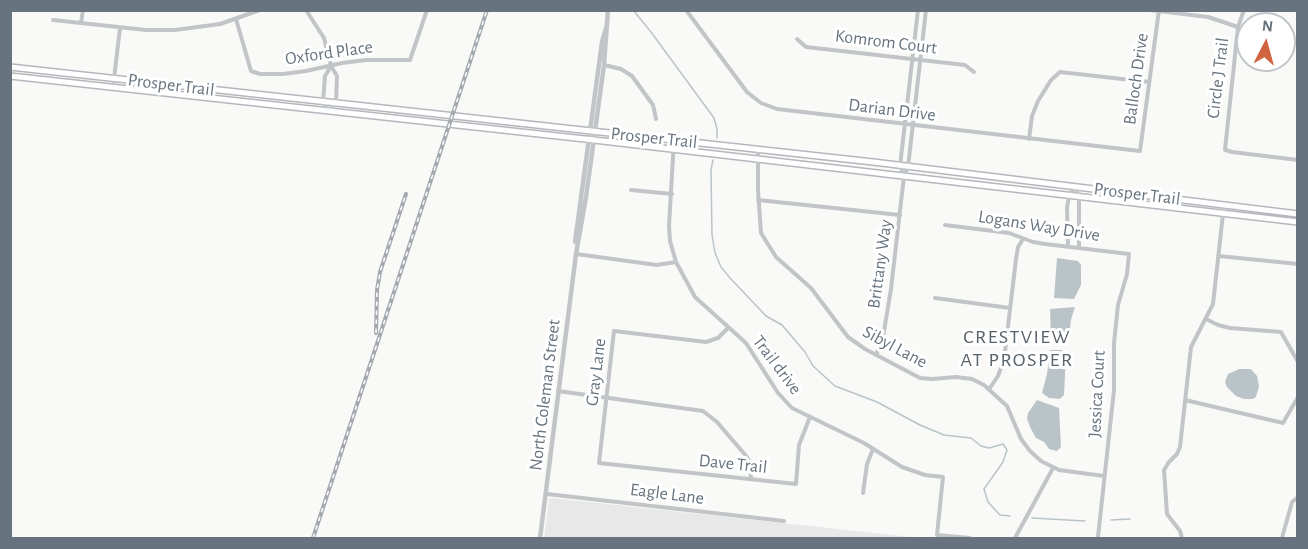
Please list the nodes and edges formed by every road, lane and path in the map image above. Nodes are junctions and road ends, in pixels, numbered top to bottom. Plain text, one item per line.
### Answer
1 (83, 10) edge
2 (260, 10) edge
3 (306, 10) edge
4 (426, 10) edge
5 (608, 10) edge
6 (686, 10) edge
7 (918, 10) edge
8 (926, 10) edge
9 (1150, 10) edge
10 (1159, 11) edge
11 (236, 19) junction
12 (53, 20) dead end
13 (81, 23) junction
14 (607, 24) junction
15 (1236, 26) edge
16 (120, 28) junction
17 (797, 39) dead end
18 (1236, 46) edge
19 (913, 59) junction
20 (920, 60) junction
21 (604, 65) junction
22 (331, 66) junction
23 (10, 68) edge
24 (974, 72) dead end
25 (10, 76) edge
26 (114, 78) junction
27 (1149, 82) junction
28 (113, 87) junction
29 (223, 91) junction
30 (221, 100) junction
31 (323, 102) junction
32 (336, 103) junction
33 (330, 111) junction
34 (656, 119) dead end
35 (905, 125) junction
36 (913, 126) junction
37 (593, 132) junction
38 (1029, 139) junction
39 (592, 140) junction
40 (674, 140) junction
41 (673, 149) junction
42 (758, 150) junction
43 (1140, 151) joint
44 (757, 158) junction
45 (1298, 160) edge
46 (900, 166) junction
47 (908, 166) junction
48 (904, 176) junction
49 (1074, 187) junction
50 (631, 190) dead end
51 (672, 194) junction
52 (1069, 196) junction
53 (1079, 197) junction
54 (758, 200) junction
55 (1224, 205) junction
56 (1223, 214) junction
57 (1298, 214) edge
58 (900, 215) junction
59 (1298, 222) edge
60 (945, 225) dead end
61 (1080, 229) junction
62 (1068, 230) junction
63 (1023, 239) junction
64 (1068, 246) junction
65 (1079, 247) junction
66 (576, 254) junction
67 (1129, 254) joint
68 (1219, 256) junction
69 (676, 262) junction
70 (1298, 264) edge
71 (935, 298) dead end
72 (1010, 308) junction
73 (1206, 319) junction
74 (728, 328) junction
75 (876, 355) junction
76 (1298, 362) edge
77 (990, 388) junction
78 (558, 391) junction
79 (607, 397) junction
80 (1298, 397) edge
81 (1185, 400) junction
82 (810, 417) junction
83 (873, 449) junction
84 (599, 463) joint
85 (1053, 468) junction
86 (1104, 476) junction
87 (750, 479) junction
88 (863, 493) dead end
89 (547, 494) junction
90 (1298, 497) edge
91 (784, 521) dead end
92 (1098, 537) dead end
93 (540, 538) edge
94 (970, 538) edge
95 (1015, 538) edge
96 (1182, 538) edge
97 (1282, 538) edge

1 - 13 street
2 - 11 street
3 - 22 street
4 - 22 street, Oxford Place
5 - 14 street, North Coleman Street
6 - 35 street, Darian Drive
7 - 19 street, Brittany Way
8 - 20 street, Brittany Way
9 - 10 street
10 - 15 street
10 - 27 street, Balloch Drive
11 - 16 street
11 - 22 street, Oxford Place
12 - 13 street
13 - 16 street
14 - 21 street, North Coleman Street
14 - 37 street, North Coleman Street
16 - 26 street
17 - 19 street, Komrom Court
18 - 45 street, Circle J Trail
19 - 20 street, Komrom Court
19 - 35 street, Brittany Way
20 - 24 street, Komrom Court
20 - 36 street, Brittany Way
21 - 34 street
21 - 37 street, North Coleman Street
22 - 31 street
22 - 32 street
23 - 26 main road, Prosper Trail
25 - 28 main road, Prosper Trail
26 - 28 street
26 - 29 main road, Prosper Trail
27 - 38 street
27 - 43 street, Balloch Drive
28 - 30 main road, Prosper Trail
29 - 30 main road
29 - 31 main road, Prosper Trail
30 - 33 main road, Prosper Trail
31 - 32 main road, Prosper Trail
31 - 33 street
32 - 33 street
32 - 37 main road, Prosper Trail
33 - 39 main road, Prosper Trail
35 - 36 street, Darian Drive
35 - 46 street, Brittany Way
36 - 38 street, Darian Drive
36 - 47 street, Brittany Way
37 - 39 street, North Coleman Street
37 - 40 main road, Prosper Trail
38 - 43 street, Darian Drive
39 - 41 main road, Prosper Trail
39 - 66 street, North Coleman Street
40 - 41 street, Trail drive
40 - 42 main road, Prosper Trail
41 - 44 main road, Prosper Trail
41 - 51 street, Trail drive
42 - 44 street, Sibyl Lane
42 - 46 main road, Prosper Trail
44 - 48 main road, Prosper Trail
44 - 54 street, Sibyl Lane
46 - 47 main road, Prosper Trail
46 - 48 street, Brittany Way
47 - 48 street, Brittany Way
47 - 49 main road, Prosper Trail
48 - 52 main road, Prosper Trail
48 - 58 street, Brittany Way
49 - 52 street
49 - 53 street
49 - 55 main road, Prosper Trail
50 - 51 street
51 - 69 street, Trail drive
52 - 53 main road, Prosper Trail
52 - 62 street
53 - 56 main road, Prosper Trail
53 - 61 street
54 - 58 street
54 - 75 street, Sibyl Lane
55 - 56 street
55 - 57 main road, Prosper Trail
56 - 59 main road, Prosper Trail
56 - 68 street
58 - 75 street, Brittany Way
60 - 63 street, Logans Way Drive
61 - 62 street
61 - 65 street
62 - 64 street
63 - 64 street, Logans Way Drive
63 - 72 street
64 - 65 street, Logans Way Drive
65 - 67 street, Logans Way Drive
66 - 69 street
66 - 78 street, North Coleman Street
67 - 86 street, Jessica Court
68 - 70 street
68 - 73 street
69 - 74 street, Trail drive
71 - 72 street
72 - 77 street
73 - 76 street
73 - 81 street
74 - 79 street, Gray Lane
74 - 82 street, Trail drive
75 - 77 street, Sibyl Lane
77 - 85 street
78 - 79 street
78 - 89 street, North Coleman Street
79 - 84 street, Gray Lane
79 - 87 street
80 - 81 street
81 - 96 street
82 - 83 street, Trail drive
82 - 87 street, Dave Trail
83 - 88 street
83 - 94 street, Trail drive
84 - 87 street, Dave Trail
85 - 86 street
85 - 95 street
86 - 92 street, Jessica Court
89 - 91 street, Eagle Lane
89 - 93 street, North Coleman Street
90 - 97 street

